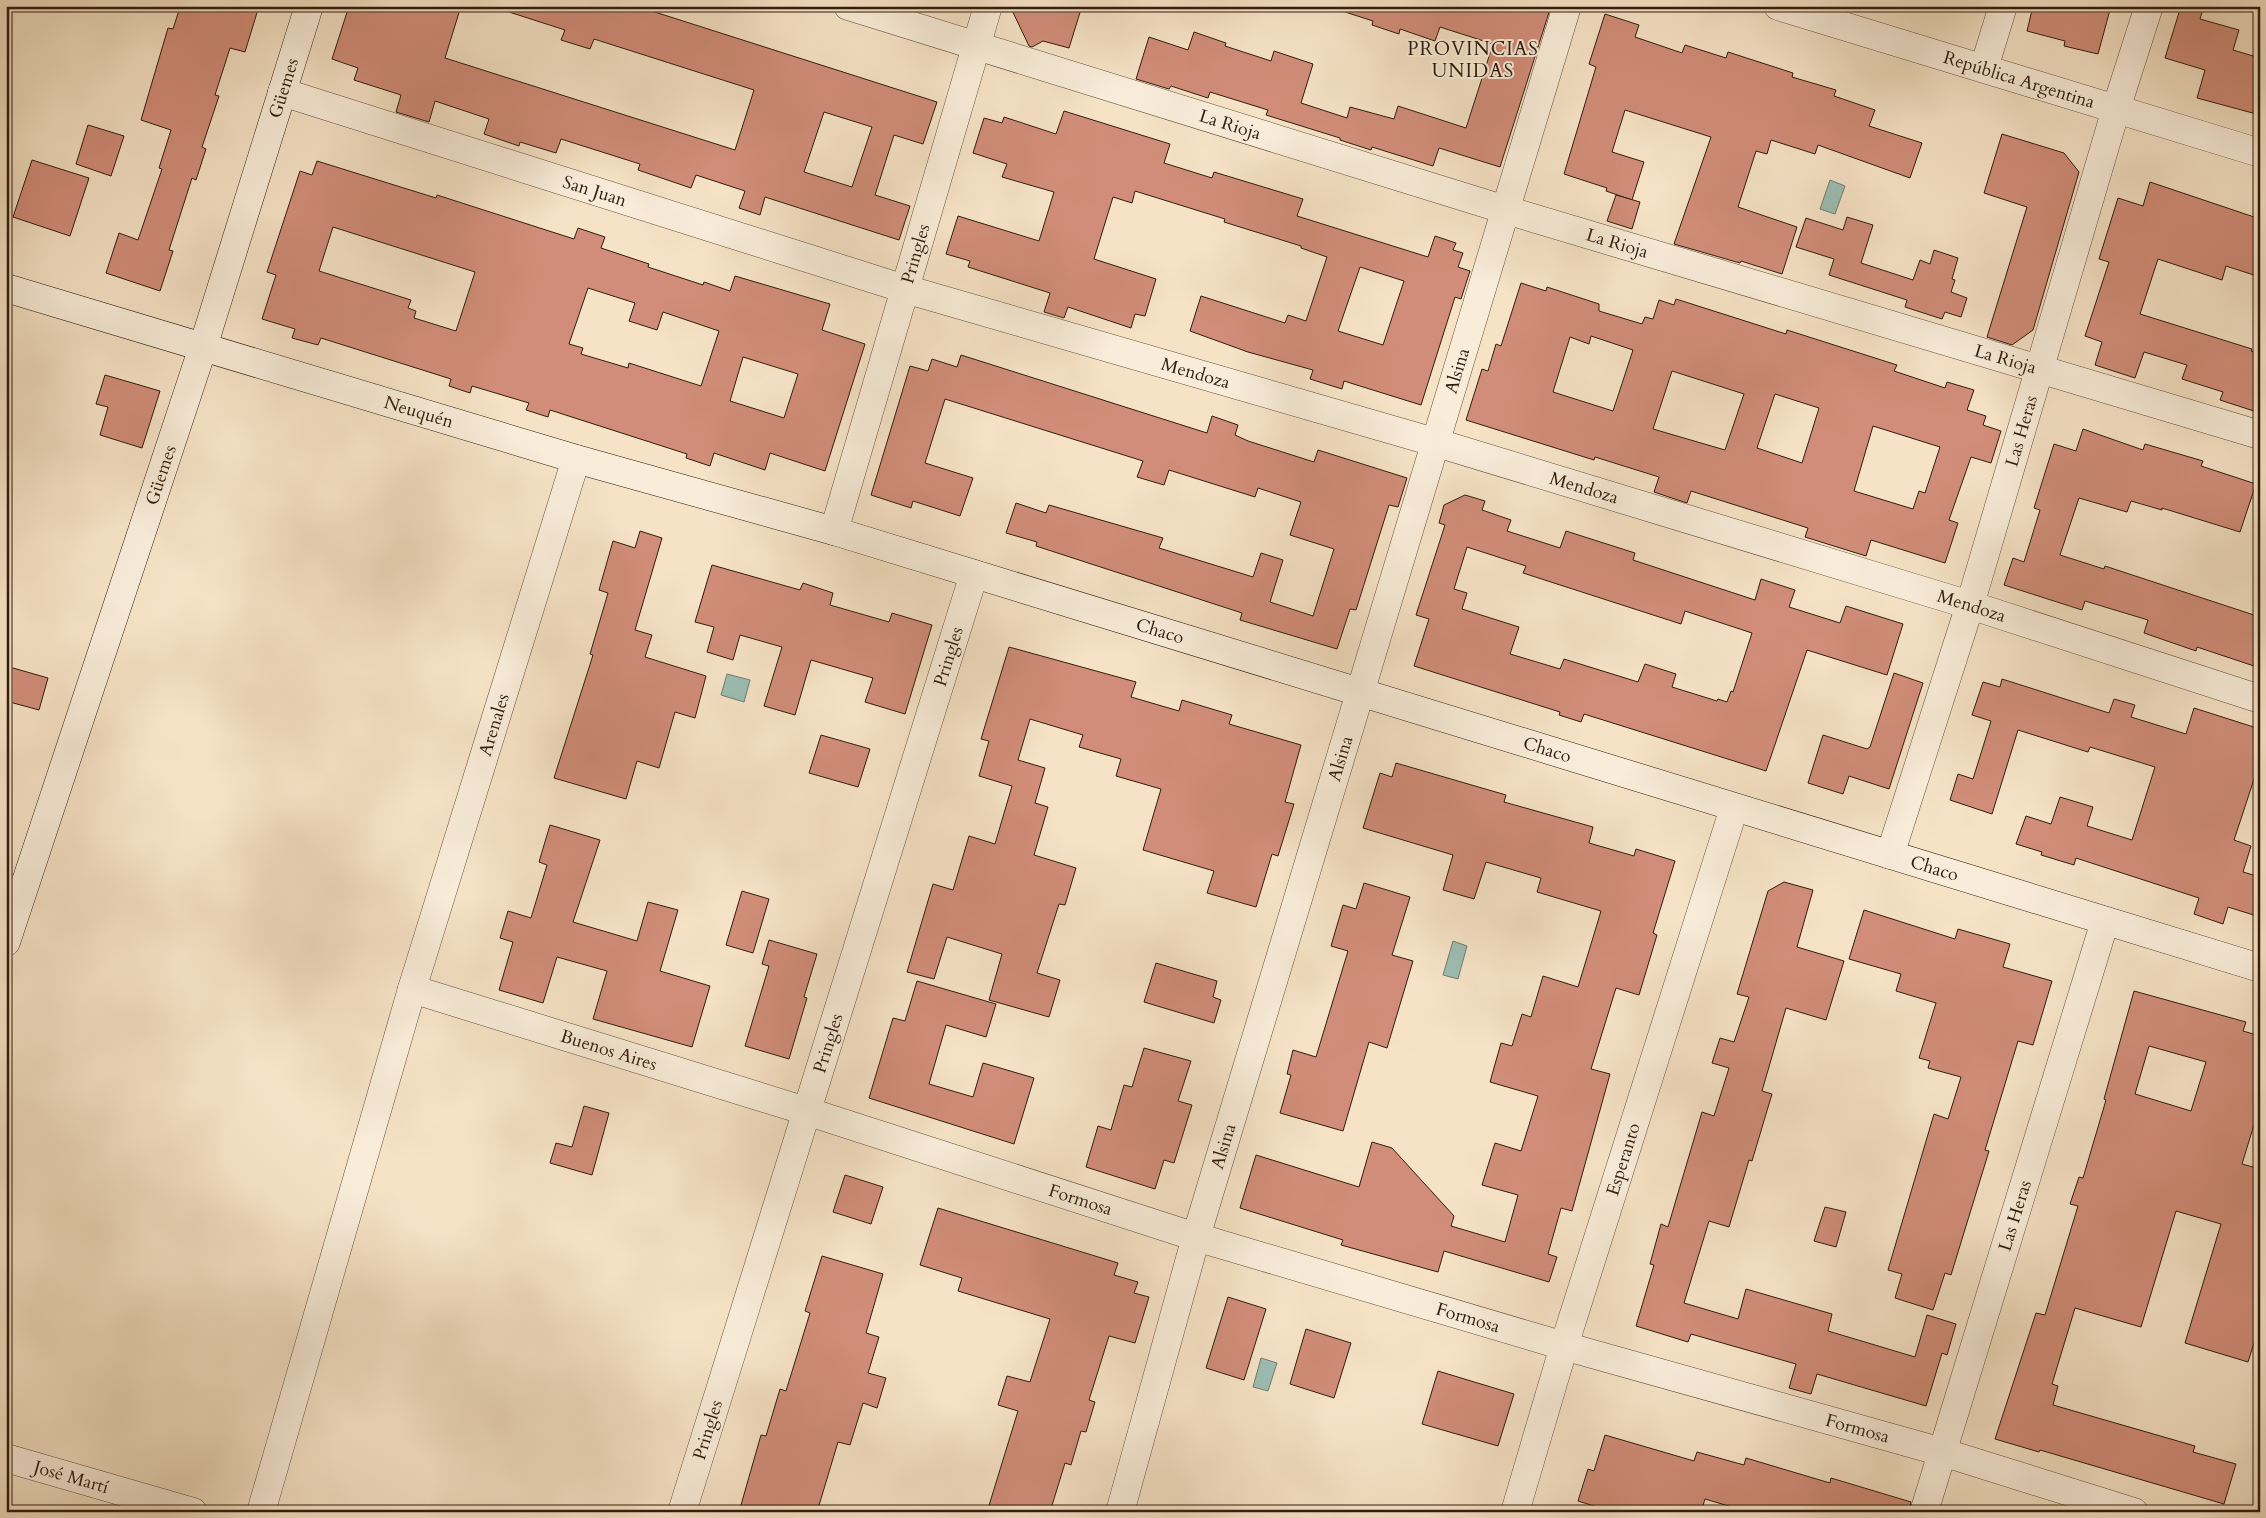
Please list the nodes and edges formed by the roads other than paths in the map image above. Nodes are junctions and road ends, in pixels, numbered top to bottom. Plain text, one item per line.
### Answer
1 (310, 6) edge
2 (848, 6) edge
3 (988, 6) edge
4 (1567, 6) edge
5 (1778, 6) edge
6 (2003, 6) edge
7 (2149, 6) edge
8 (978, 45) junction
9 (1984, 68) junction
10 (282, 92) junction
11 (2116, 109) junction
12 (2260, 153) edge
13 (1506, 210) junction
14 (6, 288) edge
15 (905, 289) junction
16 (203, 347) junction
17 (2040, 368) junction
18 (2260, 435) edge
19 (1434, 442) junction
20 (576, 459) junction
21 (834, 531) junction
22 (974, 574) junction
23 (1970, 605) junction
24 (1360, 691) junction
25 (2260, 699) edge
26 (1734, 808) junction
27 (1890, 855) junction
28 (2106, 921) junction
29 (6, 942) edge
30 (2260, 968) edge
31 (412, 989) junction
32 (806, 1111) junction
33 (1196, 1237) junction
34 (1564, 1346) junction
35 (1942, 1452) junction
36 (6, 1458) edge
37 (193, 1512) edge
38 (261, 1512) edge
39 (682, 1512) edge
40 (1120, 1512) edge
41 (1515, 1512) edge
42 (1924, 1512) edge
43 (2134, 1512) edge

1 - 10 street, Güemes
2 - 8 street, La Rioja
3 - 8 street, Pringles
4 - 13 street, Alsina
5 - 9 street, República Argentina
6 - 9 street
7 - 11 street, Las Heras
8 - 13 street, La Rioja
8 - 15 street, Pringles
9 - 11 street, República Argentina
10 - 15 street, San Juan
10 - 16 street, Güemes
11 - 12 street, República Argentina
11 - 17 street, Las Heras
13 - 17 street, La Rioja
13 - 19 street, Alsina
14 - 16 street, Neuquén
15 - 19 street, Mendoza
15 - 21 street, Pringles
16 - 20 street, Neuquén
16 - 29 street, Güemes
17 - 18 street, La Rioja
17 - 23 street, Las Heras
19 - 23 street, Mendoza
19 - 24 street, Alsina
20 - 21 street, Neuquén
20 - 31 street, Arenales
21 - 22 street, Chaco
22 - 24 street, Chaco
22 - 32 street, Pringles
23 - 25 street, Mendoza
23 - 27 street, Las Heras
24 - 26 street, Chaco
24 - 33 street, Alsina
26 - 27 street, Chaco
26 - 34 street, Esperanto
27 - 28 street, Chaco
28 - 30 street, Chaco
28 - 35 street, Las Heras
31 - 32 street, Buenos Aires
31 - 38 street, Arenales
32 - 33 street, Formosa
32 - 39 street, Pringles
33 - 34 street, Formosa
33 - 40 street, Alsina
34 - 35 street, Formosa
34 - 41 street, Esperanto
35 - 42 street, Las Heras
35 - 43 street, Formosa
36 - 37 street, José Martí

